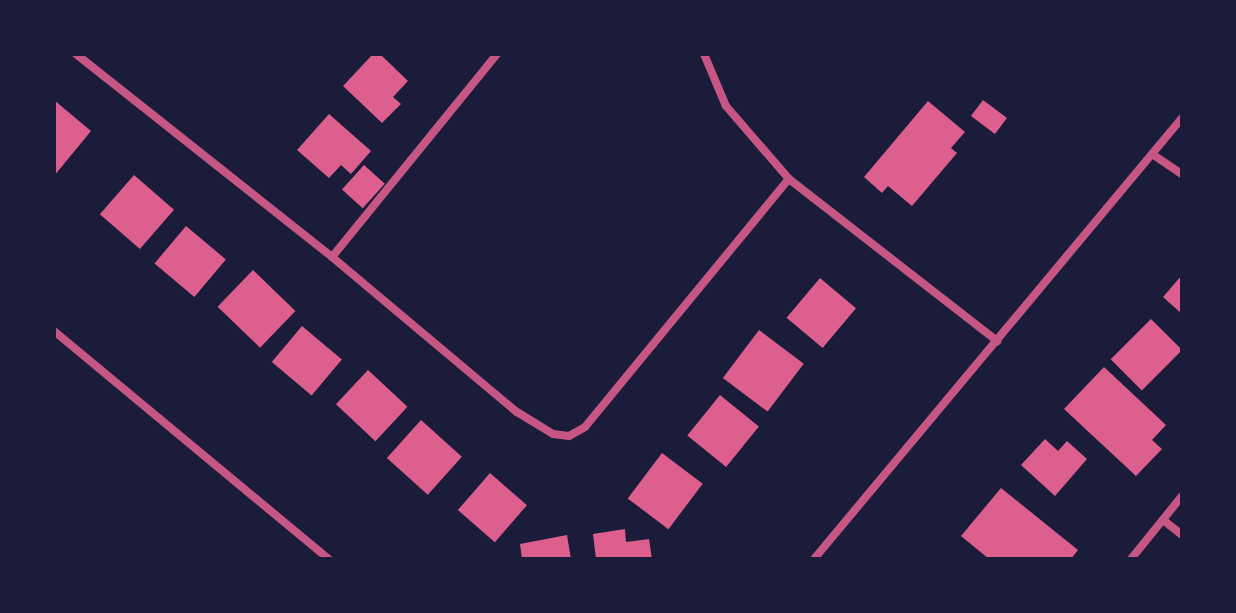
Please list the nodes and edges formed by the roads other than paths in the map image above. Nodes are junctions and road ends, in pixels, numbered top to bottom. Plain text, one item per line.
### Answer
1 (76, 54) edge
2 (497, 54) edge
3 (704, 54) edge
4 (1182, 118) edge
5 (1152, 154) junction
6 (1182, 174) edge
7 (789, 179) junction
8 (332, 257) junction
9 (54, 331) edge
10 (997, 341) junction
11 (1182, 496) edge
12 (1163, 520) junction
13 (1182, 535) edge
14 (329, 559) edge
15 (814, 559) edge
16 (1131, 559) edge

1 - 8 street
2 - 8 street
3 - 7 street
4 - 5 street
5 - 6 street
5 - 10 street
7 - 8 street
7 - 10 street
9 - 14 street
10 - 15 street
11 - 12 street
12 - 13 street
12 - 16 street

